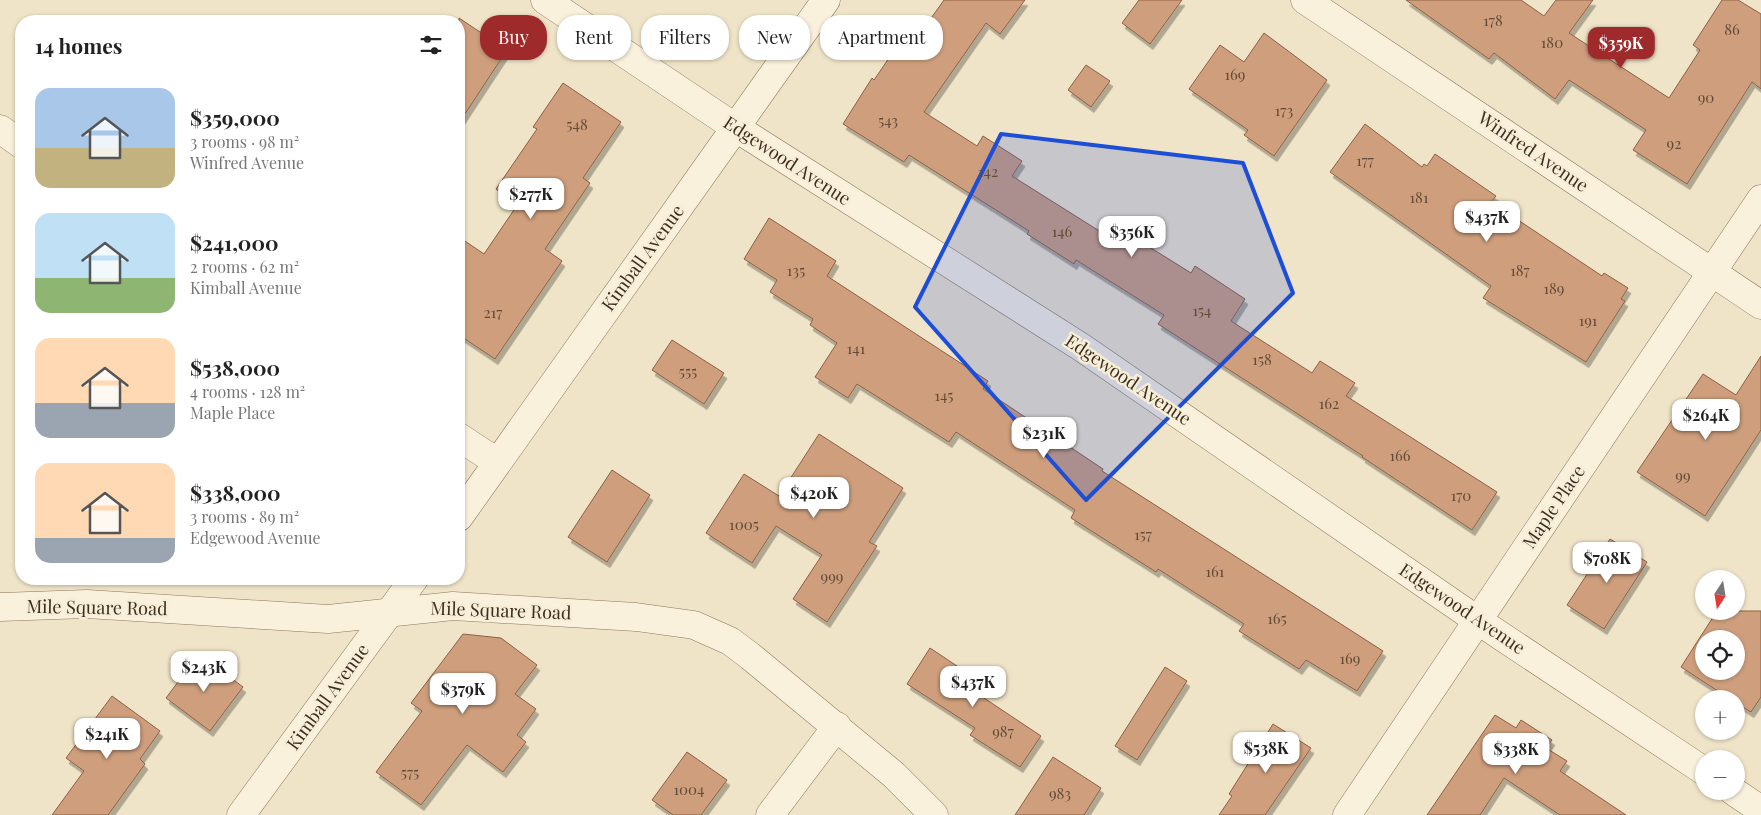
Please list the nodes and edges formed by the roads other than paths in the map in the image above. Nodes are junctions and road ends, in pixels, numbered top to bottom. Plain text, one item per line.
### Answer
1 (545, 0) edge
2 (826, 0) edge
3 (1305, 0) edge
4 (736, 128) junction
5 (0, 130) edge
6 (15, 140) edge
7 (1761, 199) edge
8 (1711, 272) junction
9 (1761, 305) edge
10 (465, 441) edge
11 (497, 462) junction
12 (465, 508) edge
13 (410, 585) edge
14 (0, 607) edge
15 (390, 612) junction
16 (1478, 620) junction
17 (837, 726) junction
18 (1695, 766) edge
19 (1745, 799) edge
20 (1761, 810) edge
21 (240, 815) edge
22 (770, 815) edge
23 (934, 815) edge
24 (1347, 815) edge

1 - 4 street, Edgewood Avenue
2 - 4 street, Kimball Avenue
3 - 8 street, Winfred Avenue
4 - 11 street, Kimball Avenue
4 - 16 street, Edgewood Avenue
5 - 6 street
7 - 8 street, Maple Place
8 - 9 street, Winfred Avenue
8 - 16 street, Maple Place
10 - 11 street
11 - 12 street, Kimball Avenue
13 - 15 street, Kimball Avenue
14 - 15 street, Mile Square Road
15 - 17 street, Mile Square Road
15 - 21 street, Kimball Avenue
16 - 18 street, Edgewood Avenue
16 - 24 street, Maple Place
17 - 22 street
17 - 23 street, Mile Square Road
19 - 20 street

